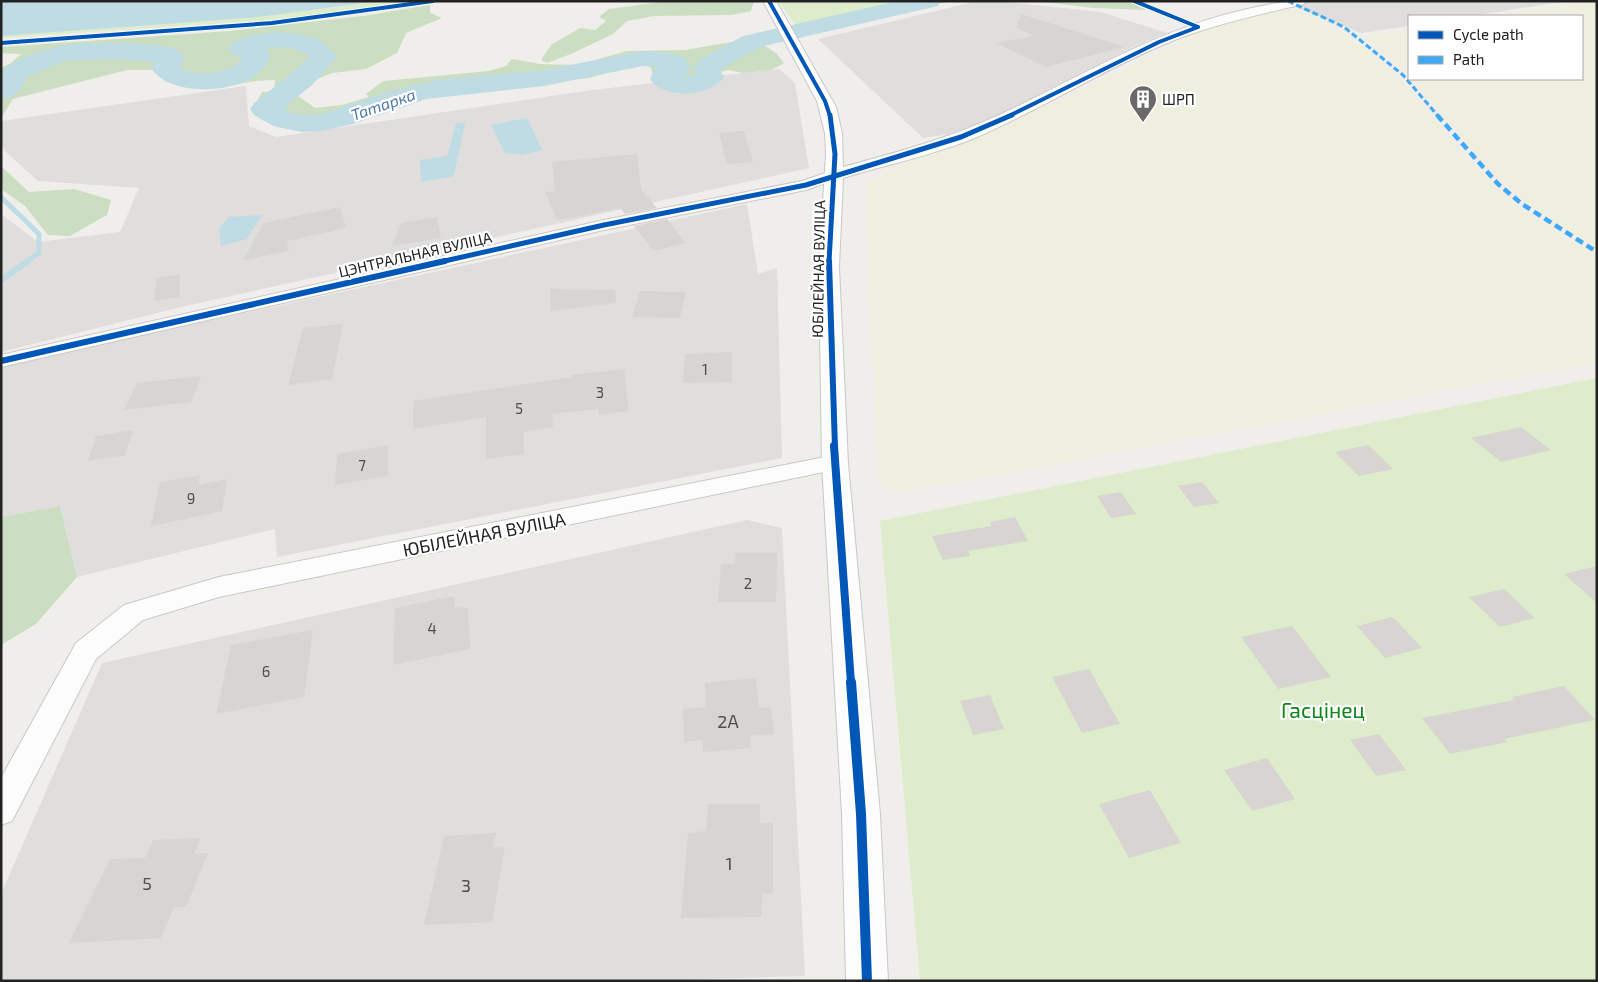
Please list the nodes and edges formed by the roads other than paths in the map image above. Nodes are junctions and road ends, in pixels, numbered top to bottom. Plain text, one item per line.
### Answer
1 (769, 1) edge
2 (1294, 2) edge
3 (834, 174) junction
4 (1, 361) edge
5 (835, 463) junction
6 (1, 810) edge
7 (867, 981) edge

1 - 3 street, ЮБІЛЕЙНАЯ ВУЛІЦА
2 - 3 street
3 - 4 street, ЦЭНТРАЛЬНАЯ ВУЛІЦА
3 - 5 street, ЮБІЛЕЙНАЯ ВУЛІЦА
5 - 6 street, ЮБІЛЕЙНАЯ ВУЛІЦА
5 - 7 street, ЮБІЛЕЙНАЯ ВУЛІЦА

